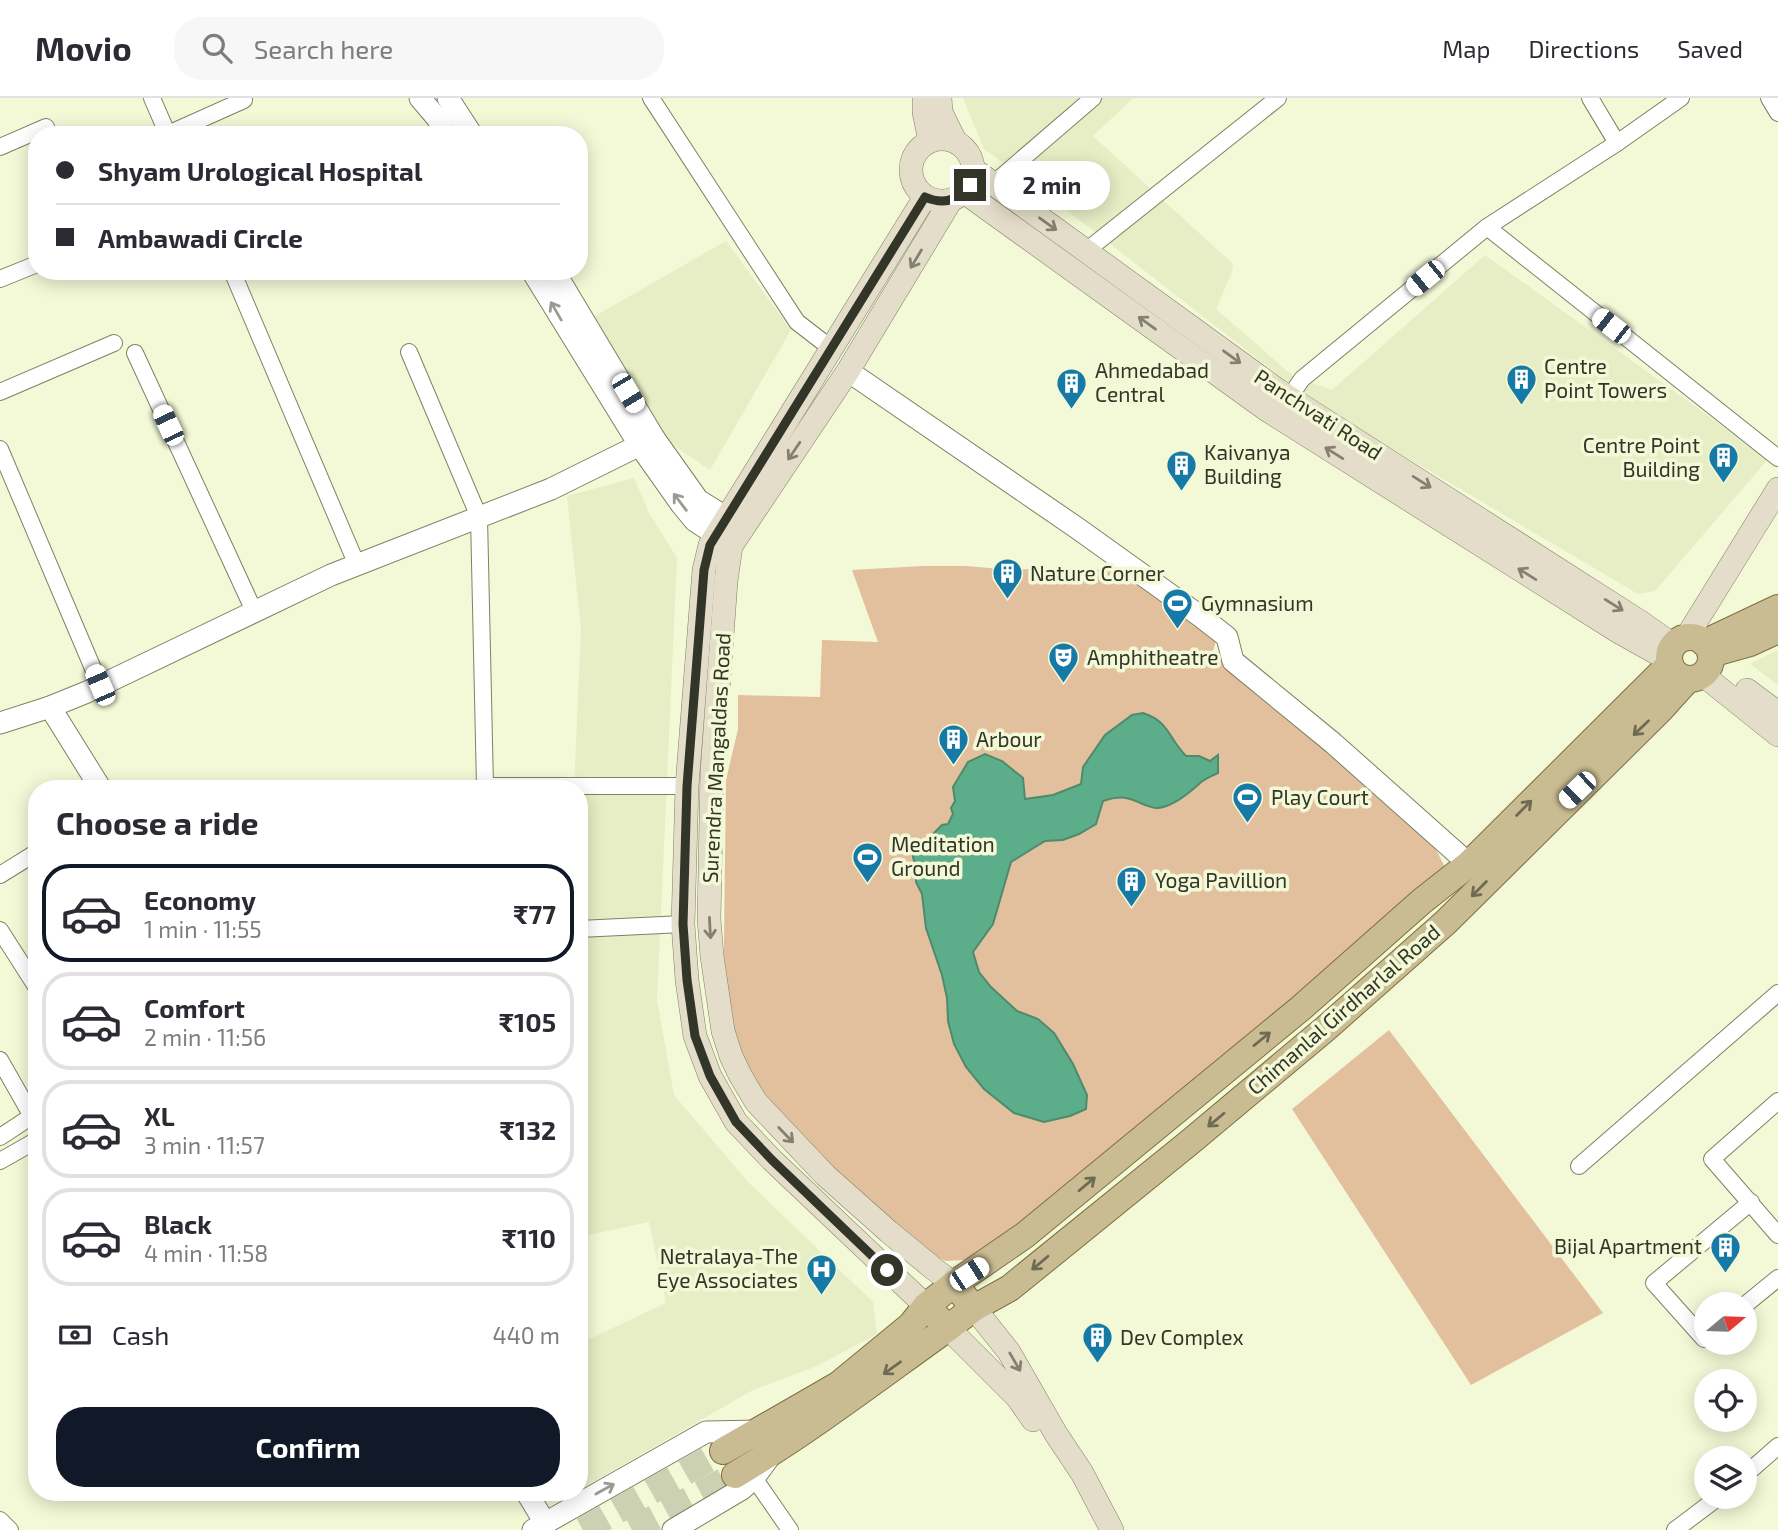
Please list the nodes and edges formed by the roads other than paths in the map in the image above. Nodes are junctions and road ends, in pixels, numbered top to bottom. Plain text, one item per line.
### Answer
1 (152, 98) edge
2 (420, 98) edge
3 (651, 98) edge
4 (924, 98) edge
5 (940, 98) edge
6 (1093, 98) edge
7 (1279, 98) edge
8 (1590, 98) edge
9 (1681, 98) edge
10 (1769, 98) edge
11 (244, 100) dead end
12 (453, 100) edge
13 (1778, 113) edge
14 (435, 116) junction
15 (164, 126) edge
16 (186, 126) edge
17 (441, 126) edge
18 (467, 126) edge
19 (28, 135) edge
20 (930, 141) junction
21 (955, 141) junction
22 (1617, 144) junction
23 (0, 147) edge
24 (973, 169) junction
25 (993, 184) junction
26 (958, 196) junction
27 (925, 197) junction
28 (1487, 227) junction
29 (1086, 251) junction
30 (28, 268) edge
31 (0, 279) edge
32 (236, 280) edge
33 (538, 280) edge
34 (559, 280) edge
35 (114, 343) dead end
36 (832, 349) junction
37 (409, 352) dead end
38 (135, 353) dead end
39 (848, 371) junction
40 (0, 392) edge
41 (1289, 398) junction
42 (647, 442) junction
43 (0, 449) edge
44 (1778, 458) edge
45 (1778, 489) edge
46 (1778, 514) edge
47 (479, 517) junction
48 (729, 531) junction
49 (357, 565) junction
50 (1778, 608) edge
51 (254, 611) junction
52 (1778, 630) edge
53 (1691, 656) junction
54 (100, 685) junction
55 (50, 707) junction
56 (1778, 713) edge
57 (0, 723) edge
58 (1778, 735) edge
59 (95, 780) edge
60 (485, 780) edge
61 (588, 786) edge
62 (687, 786) junction
63 (28, 858) edge
64 (1469, 864) junction
65 (0, 875) edge
66 (683, 924) junction
67 (588, 929) edge
68 (0, 930) edge
69 (28, 976) edge
70 (1778, 993) edge
71 (0, 1060) edge
72 (1778, 1101) edge
73 (28, 1109) edge
74 (28, 1123) edge
75 (0, 1137) edge
76 (28, 1145) edge
77 (0, 1161) edge
78 (1579, 1166) dead end
79 (1751, 1202) junction
80 (1778, 1235) edge
81 (1778, 1278) edge
82 (954, 1284) junction
83 (1757, 1295) edge
84 (926, 1306) junction
85 (974, 1308) junction
86 (948, 1328) junction
87 (1694, 1328) edge
88 (766, 1442) junction
89 (1778, 1446) edge
90 (723, 1451) tunnel mouth
91 (1757, 1464) edge
92 (745, 1477) junction
93 (588, 1498) edge
94 (530, 1501) edge
95 (583, 1501) edge
96 (1703, 1509) edge
97 (0, 1520) edge
98 (539, 1526) edge
99 (10, 1530) edge
100 (673, 1530) edge
101 (790, 1530) edge
102 (1098, 1530) edge
103 (1112, 1530) edge
104 (1675, 1530) edge

1 - 15 street
2 - 14 street
3 - 36 street
4 - 20 main road
5 - 21 main road
6 - 25 street
7 - 29 street
8 - 22 street
9 - 22 street
10 - 13 street
11 - 16 street
12 - 14 street
12 - 18 street
14 - 17 street
19 - 23 street
20 - 21 main road
20 - 27 main road
21 - 24 main road
22 - 28 street
24 - 25 main road, Panchvati Road
24 - 26 main road
25 -> 29 main road, Panchvati Road
26 - 27 main road
26 -> 39 main road, Surendra Mangaldas Road
53 -> 26 main road, Panchvati Road
27 - 36 main road, Surendra Mangaldas Road
28 - 41 street
28 - 44 street
29 -> 41 main road, Panchvati Road
30 - 31 street
32 - 49 street
42 -> 33 street
34 - 42 street
35 - 40 street
36 - 48 main road, Surendra Mangaldas Road
37 - 47 street
38 - 51 street
39 -> 48 main road, Surendra Mangaldas Road
39 - 64 street
41 -> 53 main road, Panchvati Road
42 - 47 street
42 - 48 street
43 - 54 street
45 - 53 main road
46 - 53 main road
47 - 49 street
47 - 60 street
48 - 62 main road, Surendra Mangaldas Road
48 -> 82 main road, Surendra Mangaldas Road
49 - 51 street
50 - 53 main road, Chimanlal Girdharlal Road
51 - 54 street
52 - 53 main road, Chimanlal Girdharlal Road
53 - 56 main road
53 - 58 main road
64 -> 53 main road, Chimanlal Girdharlal Road
53 -> 85 main road, Chimanlal Girdharlal Road
54 - 55 street
55 - 57 street
55 - 59 street
61 - 62 street
62 - 66 main road, Surendra Mangaldas Road
63 - 65 street
82 -> 64 main road, Chimanlal Girdharlal Road
66 - 67 street
66 - 84 main road, Surendra Mangaldas Road
68 - 69 street
70 - 78 street
71 - 73 street
72 - 79 street
74 - 75 street
76 - 77 street
79 - 80 street
79 - 87 street
81 - 83 street
82 - 84 main road, Chimanlal Girdharlal Road
82 - 85 main road
84 - 86 main road
84 - 88 main road
85 - 86 main road, Chimanlal Girdharlal Road
85 -> 103 main road
86 -> 88 main road
86 - 102 main road
88 - 90 main road
88 - 92 main road
93 -> 88 street
89 - 91 street
92 - 100 street
92 - 101 street
94 - 98 street
98 -> 95 street
96 - 104 street
97 - 99 street

